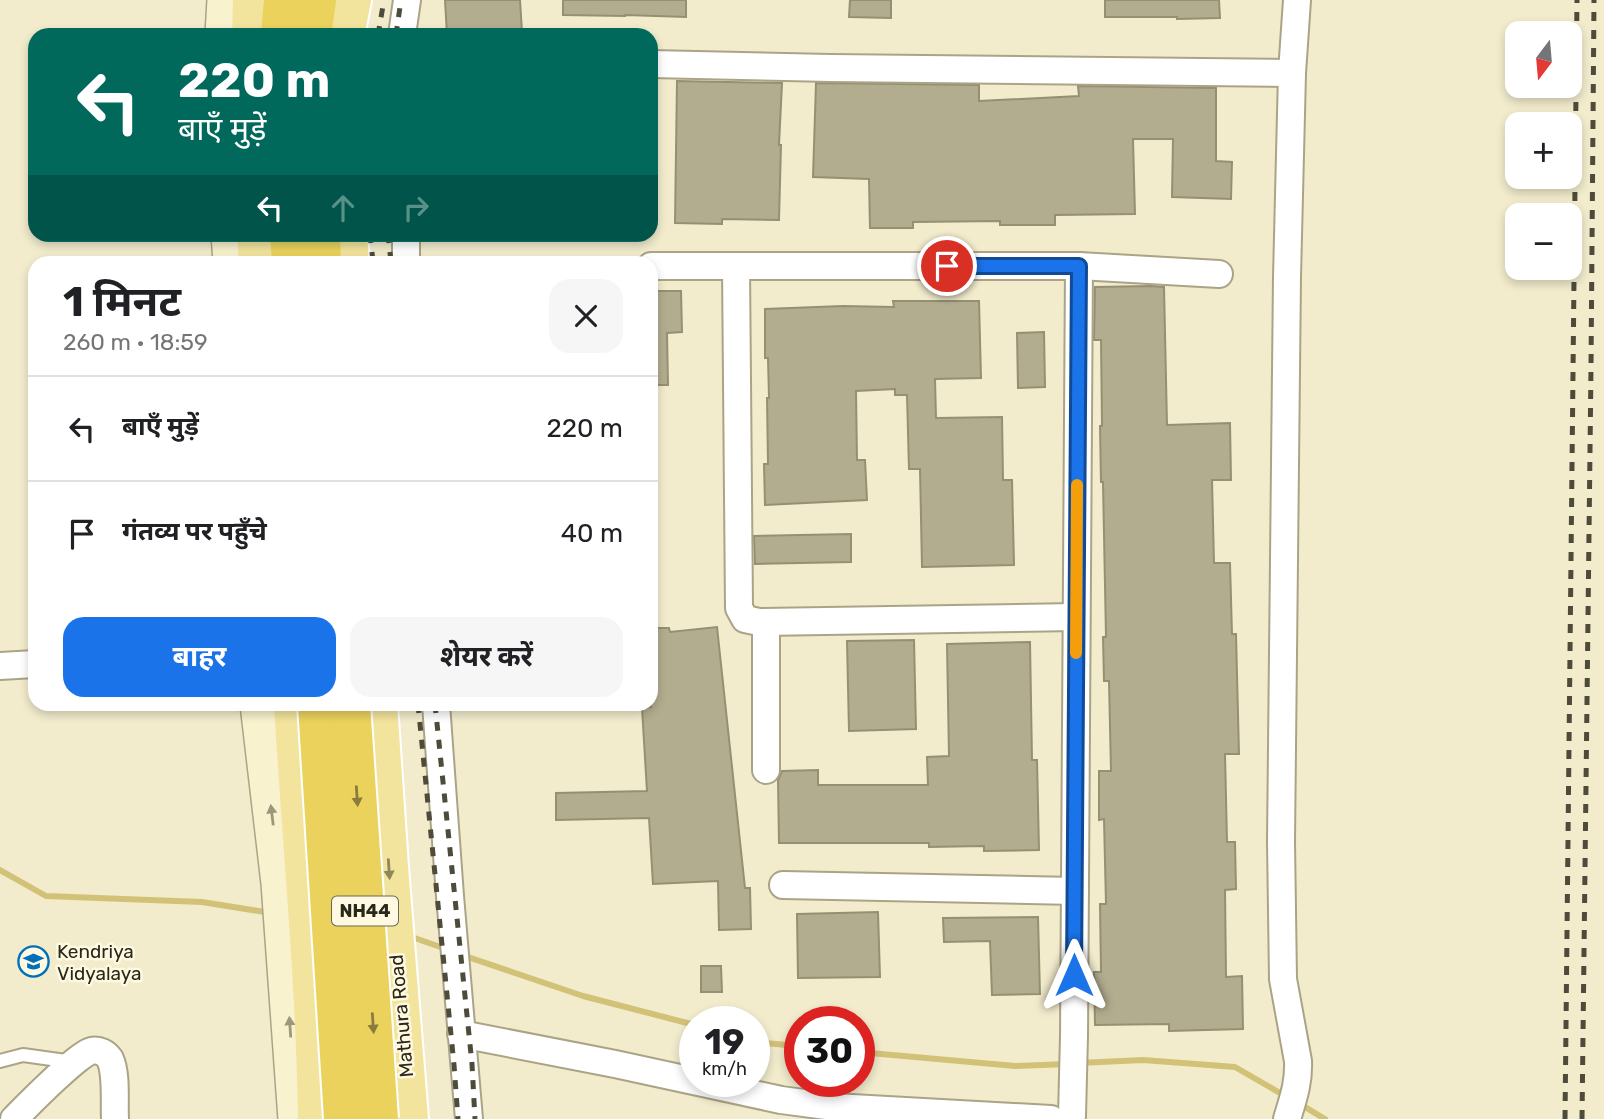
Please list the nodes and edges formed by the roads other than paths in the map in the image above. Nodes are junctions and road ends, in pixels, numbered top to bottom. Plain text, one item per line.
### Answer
1 (226, 0) edge
2 (252, 0) edge
3 (283, 0) edge
4 (317, 0) edge
5 (352, 0) edge
6 (407, 0) edge
7 (1297, 0) edge
8 (224, 28) edge
9 (251, 28) edge
10 (281, 28) edge
11 (313, 28) edge
12 (346, 28) edge
13 (403, 28) edge
14 (658, 64) edge
15 (1292, 73) junction
16 (658, 266) edge
17 (736, 266) junction
18 (1079, 266) junction
19 (1219, 274) dead end
20 (1076, 617) junction
21 (766, 622) junction
22 (28, 664) edge
23 (0, 666) edge
24 (260, 711) edge
25 (293, 711) edge
26 (317, 711) edge
27 (351, 711) edge
28 (379, 711) edge
29 (437, 711) edge
30 (296, 757) junction
31 (382, 757) junction
32 (766, 770) dead end
33 (783, 885) dead end
34 (1074, 891) junction
35 (300, 924) junction
36 (461, 1034) junction
37 (0, 1061) edge
38 (73, 1062) junction
39 (1292, 1106) edge
40 (1071, 1114) edge
41 (13, 1119) edge
42 (115, 1119) edge
43 (297, 1119) edge
44 (317, 1119) edge
45 (343, 1119) edge
46 (379, 1119) edge
47 (409, 1119) edge
48 (469, 1119) edge
49 (1051, 1119) edge

1 - 8 street
2 - 9 main road
3 - 10 highway
4 - 11 highway
5 - 12 main road
6 - 13 street
7 - 15 street
14 - 15 street
15 - 39 street
16 - 17 street
17 - 18 street
17 - 21 street
18 - 19 street
18 - 20 street
20 - 21 street
20 - 34 street
21 - 32 street
22 - 23 street
35 -> 24 street
25 - 30 main road
26 - 45 highway, NH44, bridge
27 -> 46 highway, Mathura Road / NH44, bridge
28 - 31 main road, Mathura Road
29 - 36 street
30 - 31 main road
30 - 35 main road
31 -> 47 main road, Mathura Road
33 - 34 street
34 - 40 street
43 -> 35 street
35 - 44 main road
36 - 48 street
36 - 49 street
37 - 38 lane
38 - 41 street
38 - 42 street

